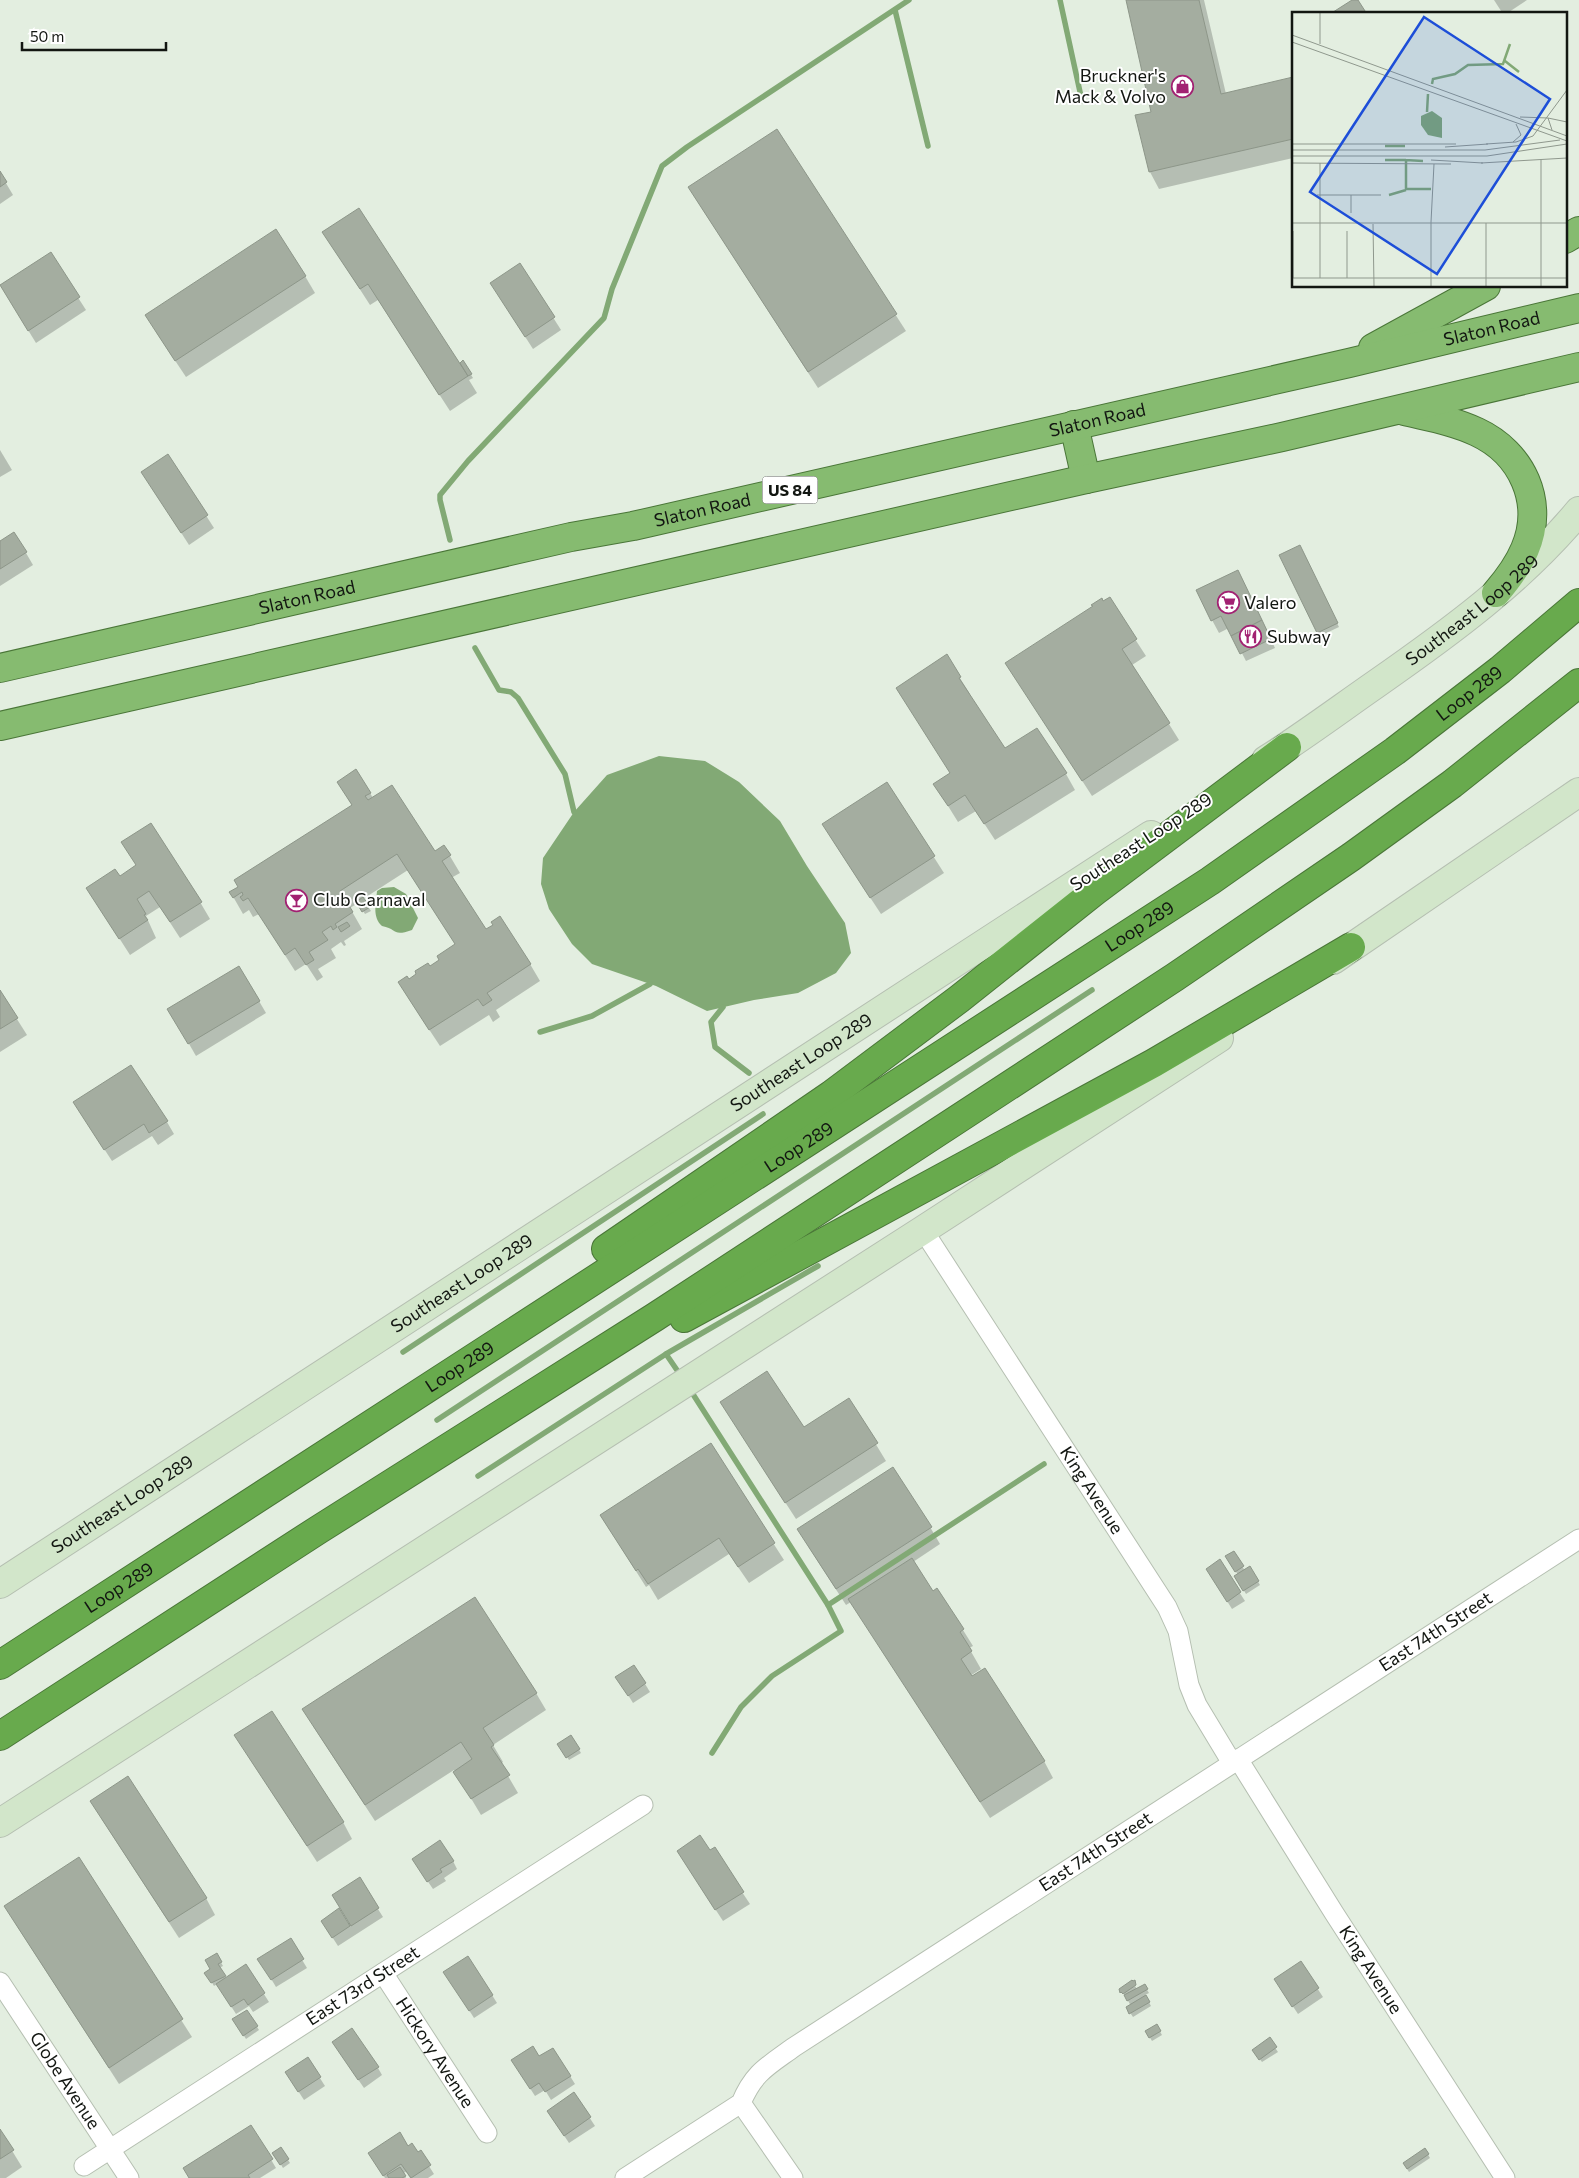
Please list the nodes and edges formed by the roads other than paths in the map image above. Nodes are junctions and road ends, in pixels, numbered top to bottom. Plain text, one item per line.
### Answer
1 (1579, 231) edge
2 (1566, 238) edge
3 (1483, 288) edge
4 (1579, 308) edge
5 (1349, 363) junction
6 (1579, 368) edge
7 (1395, 410) junction
8 (1074, 425) junction
9 (1086, 479) junction
10 (1579, 511) edge
11 (1496, 593) junction
12 (1579, 603) edge
13 (0, 668) edge
14 (1579, 683) edge
15 (0, 726) edge
16 (1287, 747) junction
17 (1579, 792) edge
18 (1351, 947) junction
19 (924, 1230) junction
20 (285, 1480) junction
21 (318, 1530) junction
22 (1579, 1538) edge
23 (0, 1584) edge
24 (0, 1666) edge
25 (0, 1736) edge
26 (1235, 1761) junction
27 (643, 1805) dead end
28 (0, 1823) edge
29 (383, 1972) junction
30 (0, 1982) edge
31 (741, 2103) junction
32 (487, 2133) dead end
33 (110, 2149) junction
34 (84, 2166) dead end
35 (129, 2178) edge
36 (626, 2178) edge
37 (793, 2178) edge
38 (1505, 2178) edge

1 - 2 highway
3 - 5 highway
4 - 5 highway, Slaton Road / US 84
5 - 8 highway, Slaton Road / US 84
6 - 7 highway
7 - 9 highway
7 - 11 highway
8 - 9 highway
8 - 13 highway, Slaton Road / US 84
9 - 15 highway
10 - 11 main road, Southeast Loop 289
11 - 16 main road, Southeast Loop 289
12 - 20 highway, Loop 289
14 - 21 highway
16 - 20 highway
16 - 23 main road, Southeast Loop 289
17 - 18 main road
18 - 19 main road
18 - 21 highway
19 - 26 street, King Avenue
19 - 28 main road
20 - 24 highway, Loop 289
21 - 25 highway
22 - 26 street, East 74th Street
26 - 31 street, East 74th Street
26 - 38 street, King Avenue
27 - 29 street, East 73rd Street
29 - 32 street, Hickory Avenue
29 - 33 street, East 73rd Street
30 - 33 street, Globe Avenue
31 - 36 street
31 - 37 street
33 - 34 street, East 73rd Street
33 - 35 street, Globe Avenue

